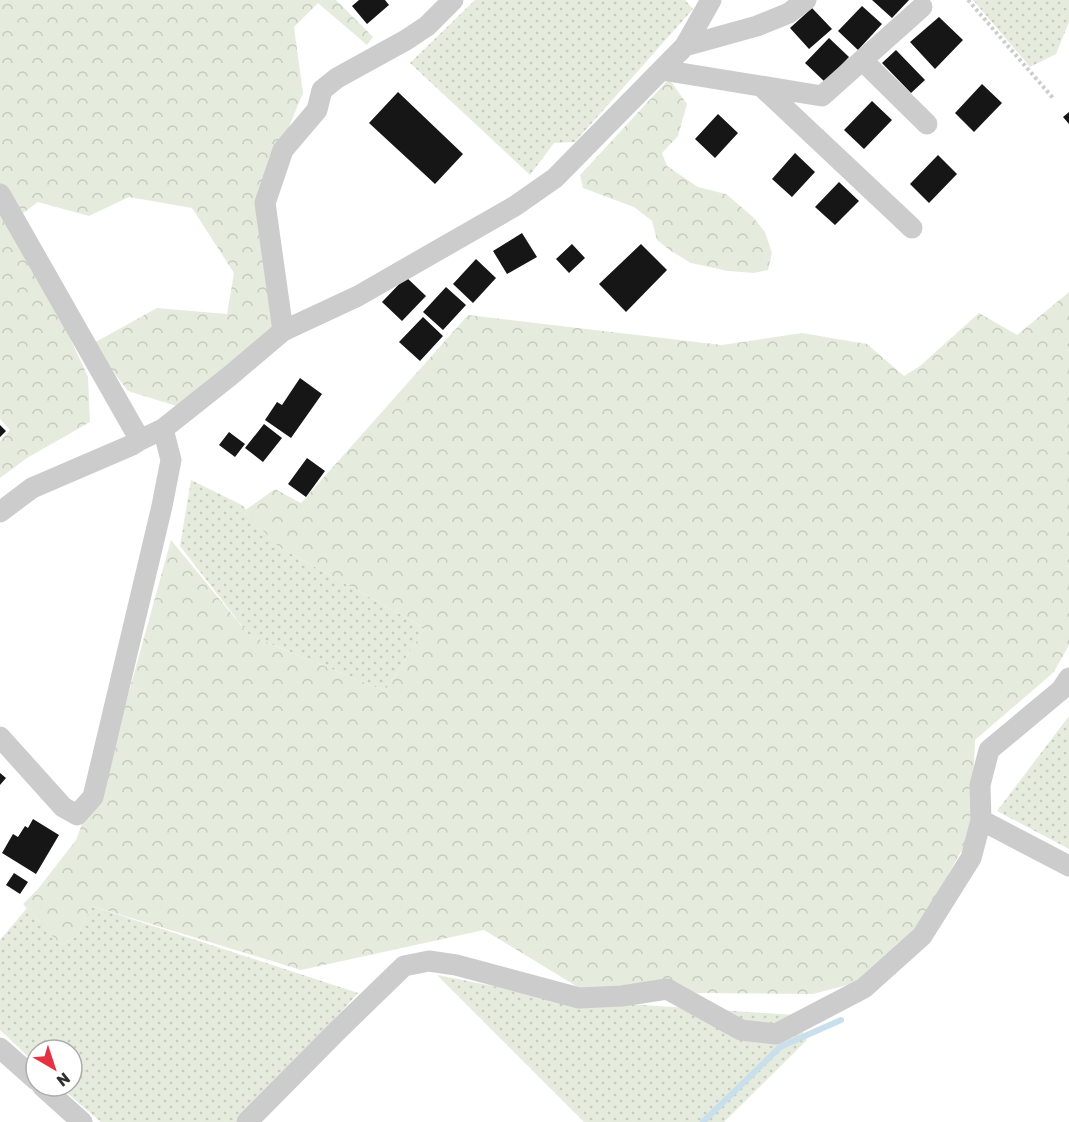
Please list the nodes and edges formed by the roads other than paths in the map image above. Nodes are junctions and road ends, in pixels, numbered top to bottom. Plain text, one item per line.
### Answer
1 (453, 0) edge
2 (711, 0) edge
3 (806, 0) edge
4 (922, 7) dead end
5 (685, 46) junction
6 (862, 60) junction
7 (662, 70) junction
8 (761, 86) junction
9 (927, 124) dead end
10 (0, 194) edge
11 (912, 228) dead end
12 (283, 331) junction
13 (163, 429) junction
14 (140, 440) junction
15 (0, 512) edge
16 (1069, 678) edge
17 (0, 737) edge
18 (981, 820) junction
19 (1069, 866) edge
20 (0, 1048) edge
21 (24, 1069) edge
22 (55, 1098) edge
23 (82, 1122) edge
24 (247, 1122) edge

1 - 12 street
2 - 5 street
3 - 5 street
4 - 6 street
5 - 7 street
6 - 8 street
6 - 9 street
7 - 8 street
7 - 12 street
8 - 11 street
10 - 14 street
12 - 13 street
13 - 14 street
13 - 17 street
14 - 15 street
16 - 18 street
18 - 19 street
18 - 24 street
20 - 21 street
22 - 23 street

